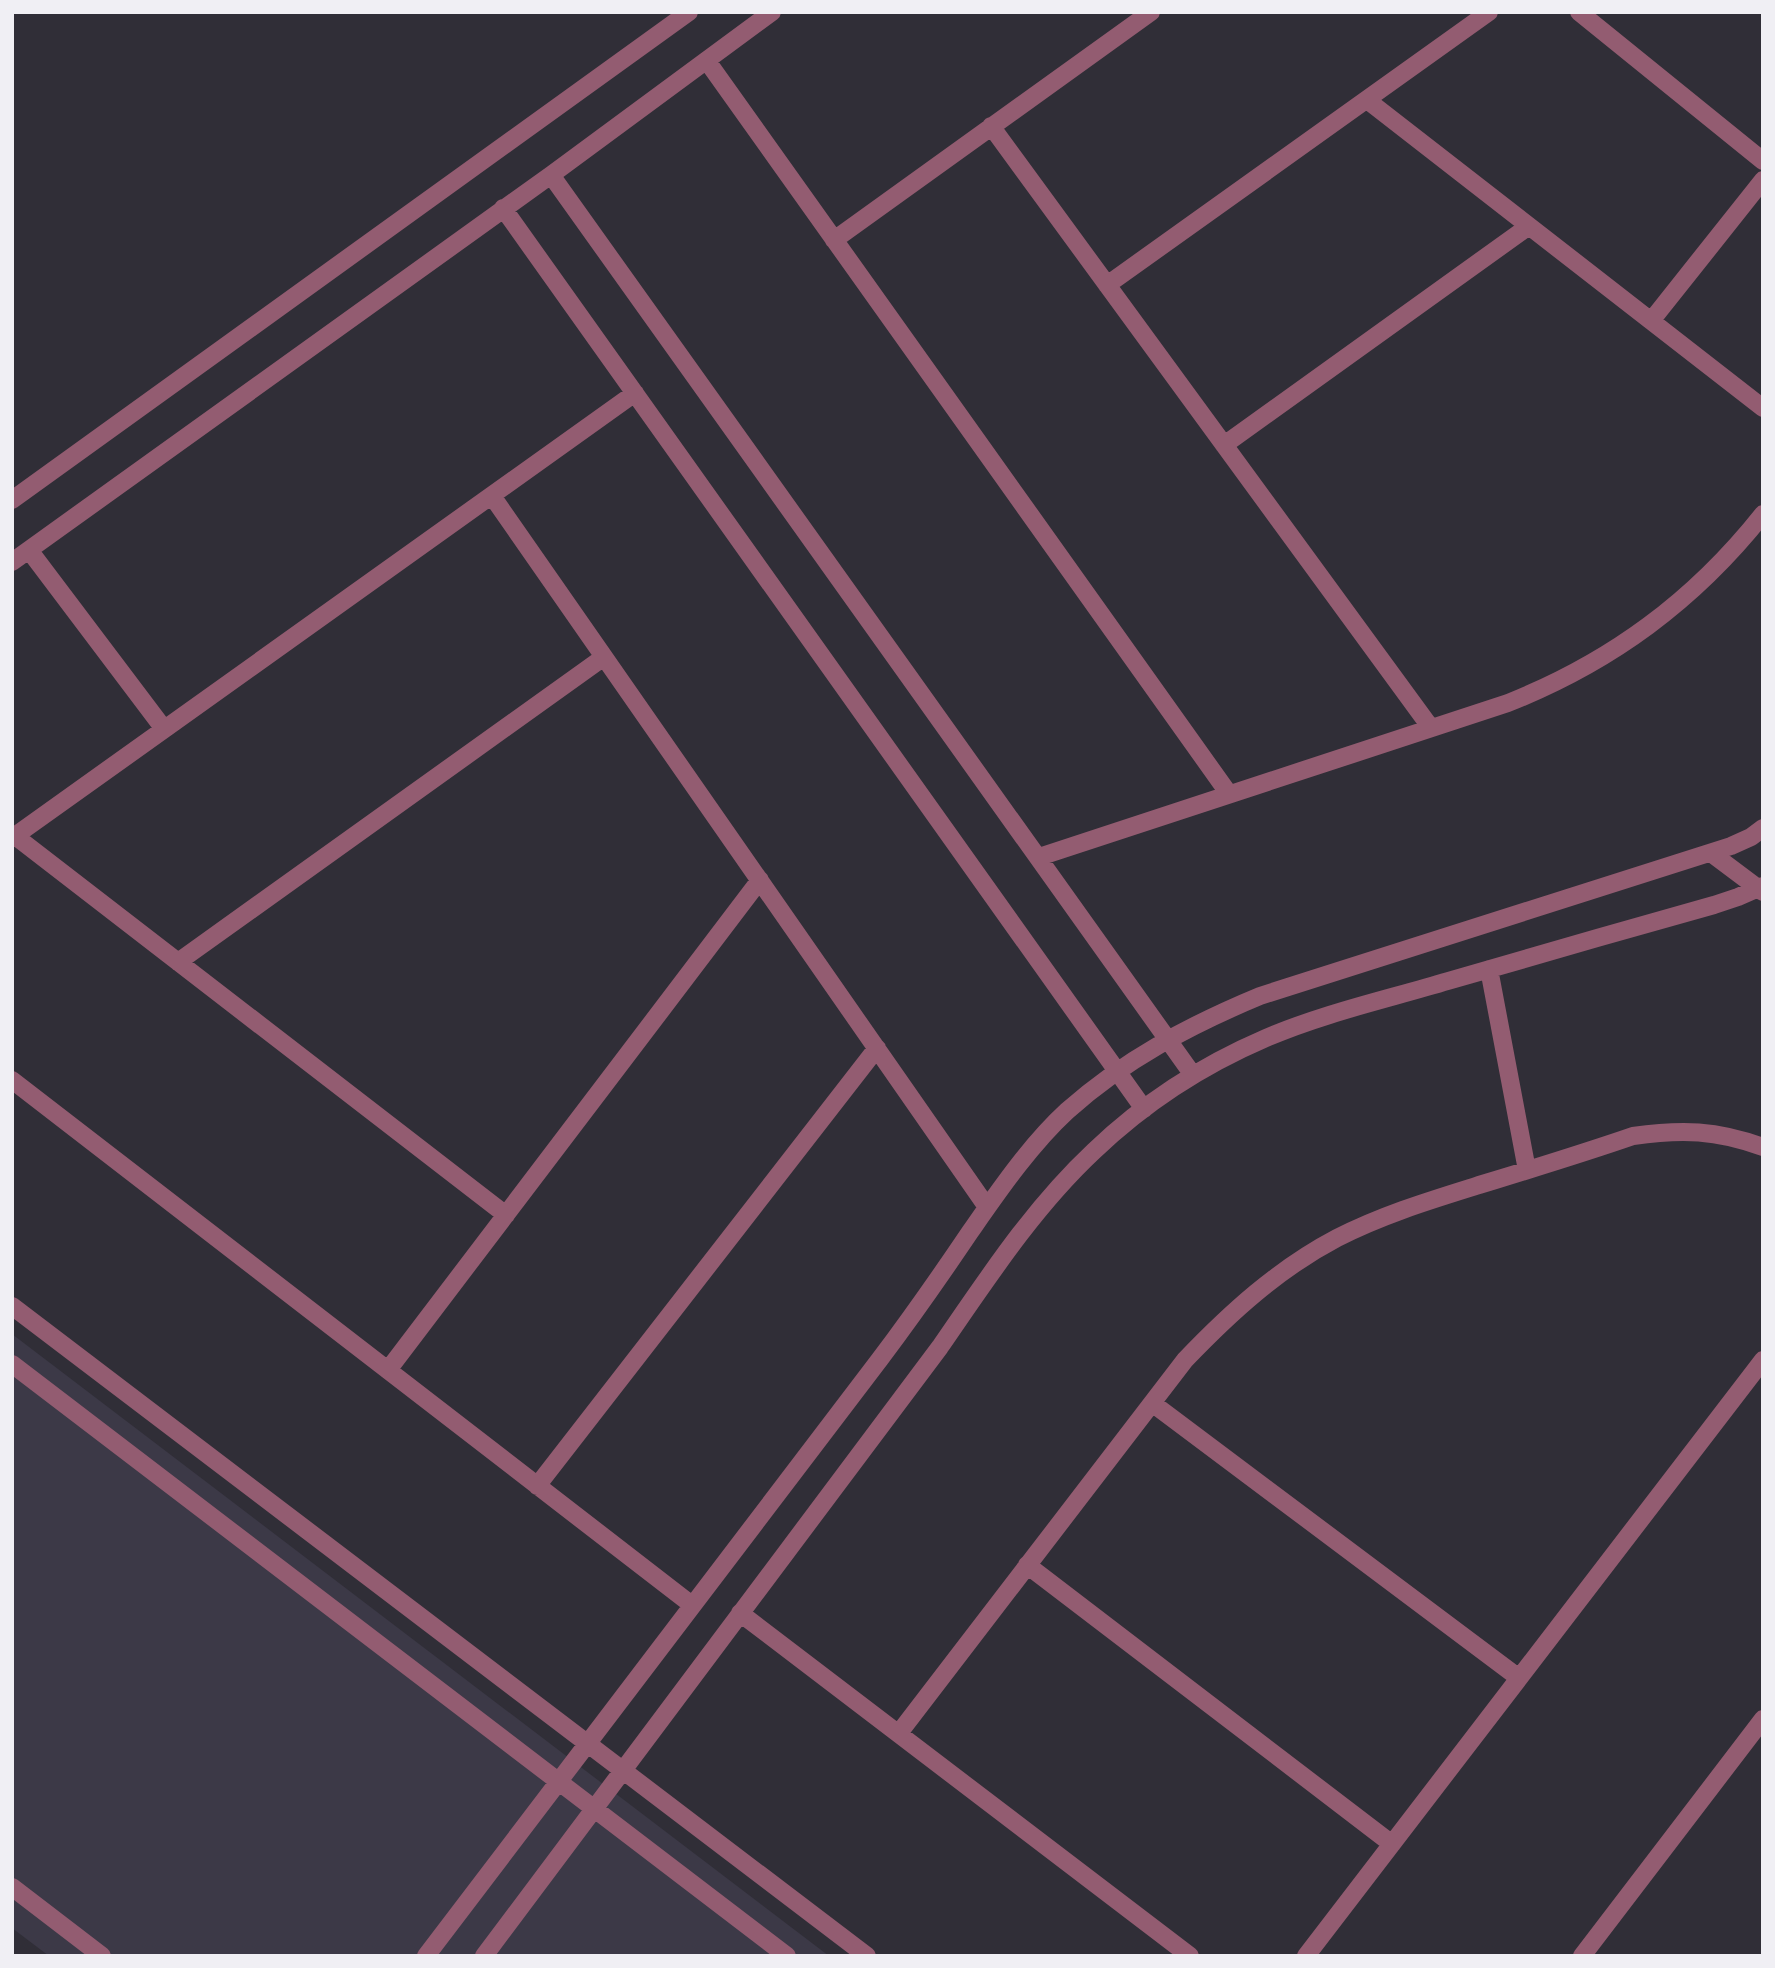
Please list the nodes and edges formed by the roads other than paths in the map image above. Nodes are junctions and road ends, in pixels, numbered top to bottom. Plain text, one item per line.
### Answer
1 (689, 12) edge
2 (772, 12) edge
3 (1151, 12) edge
4 (1489, 12) edge
5 (1579, 12) edge
6 (707, 61) junction
7 (1367, 100) junction
8 (991, 126) junction
9 (1763, 161) edge
10 (551, 175) junction
11 (1763, 180) edge
12 (503, 208) junction
13 (1529, 226) junction
14 (834, 240) junction
15 (1107, 285) junction
16 (1651, 321) junction
17 (635, 393) junction
18 (1763, 408) edge
19 (1224, 445) junction
20 (492, 496) junction
21 (12, 500) edge
22 (1763, 514) edge
23 (29, 550) junction
24 (12, 562) edge
25 (604, 657) junction
26 (1431, 728) junction
27 (164, 729) junction
28 (1229, 794) junction
29 (1763, 828) edge
30 (14, 837) edge
31 (1711, 853) junction
32 (1039, 857) junction
33 (760, 880) junction
34 (1761, 889) edge
35 (178, 962) junction
36 (1489, 969) junction
37 (1168, 1039) junction
38 (877, 1048) junction
39 (1117, 1071) junction
40 (1193, 1075) junction
41 (12, 1080) edge
42 (1144, 1109) junction
43 (1763, 1147) edge
44 (1527, 1170) junction
45 (987, 1207) junction
46 (506, 1215) junction
47 (12, 1306) edge
48 (1763, 1360) edge
49 (12, 1364) edge
50 (388, 1370) junction
51 (1152, 1403) junction
52 (537, 1486) junction
53 (1027, 1565) junction
54 (692, 1605) junction
55 (740, 1613) junction
56 (1519, 1678) junction
57 (1763, 1719) edge
58 (898, 1733) junction
59 (588, 1743) junction
60 (623, 1770) junction
61 (559, 1781) junction
62 (594, 1808) junction
63 (1392, 1844) junction
64 (12, 1887) edge
65 (102, 1956) edge
66 (426, 1956) edge
67 (484, 1956) edge
68 (787, 1956) edge
69 (867, 1956) edge
70 (1190, 1956) edge
71 (1306, 1956) edge
72 (1582, 1956) edge

1 - 21 street
2 - 6 street
3 - 8 street
4 - 7 street
5 - 9 street
6 - 10 street
6 - 14 street
7 - 13 street
7 - 15 street
8 - 14 street
8 - 15 street
10 - 12 street
10 - 32 street
11 - 16 street
12 - 17 street
12 - 23 street
13 - 16 street
13 - 19 street
14 - 28 street
15 - 19 street
16 - 18 street
17 - 20 street
17 - 39 street
19 - 26 street
20 - 25 street
20 - 27 street
22 - 26 street
23 - 24 street
23 - 27 street
25 - 33 street
25 - 35 street
26 - 28 street
27 - 30 street
28 - 32 street
29 - 31 street
30 - 35 street
31 - 34 street
31 - 37 street
32 - 37 street
33 - 38 street
33 - 46 street
34 - 36 street
35 - 46 street
36 - 40 street
36 - 44 street
37 - 39 street
37 - 40 street
38 - 45 street
38 - 52 street
39 - 42 street
39 - 45 street
40 - 42 street
41 - 50 street
42 - 55 street
43 - 44 street
44 - 51 street
45 - 54 street
46 - 50 street
47 - 59 street
48 - 56 street
49 - 61 street
50 - 52 street
51 - 53 street
51 - 56 street
52 - 54 street
53 - 58 street
53 - 63 street
54 - 59 street
55 - 58 street
55 - 60 street
56 - 63 street
57 - 72 street
58 - 70 street
59 - 60 street
59 - 61 street
60 - 62 street
60 - 69 street
61 - 62 street
61 - 66 street
62 - 67 street
62 - 68 street
63 - 71 street
64 - 65 street

